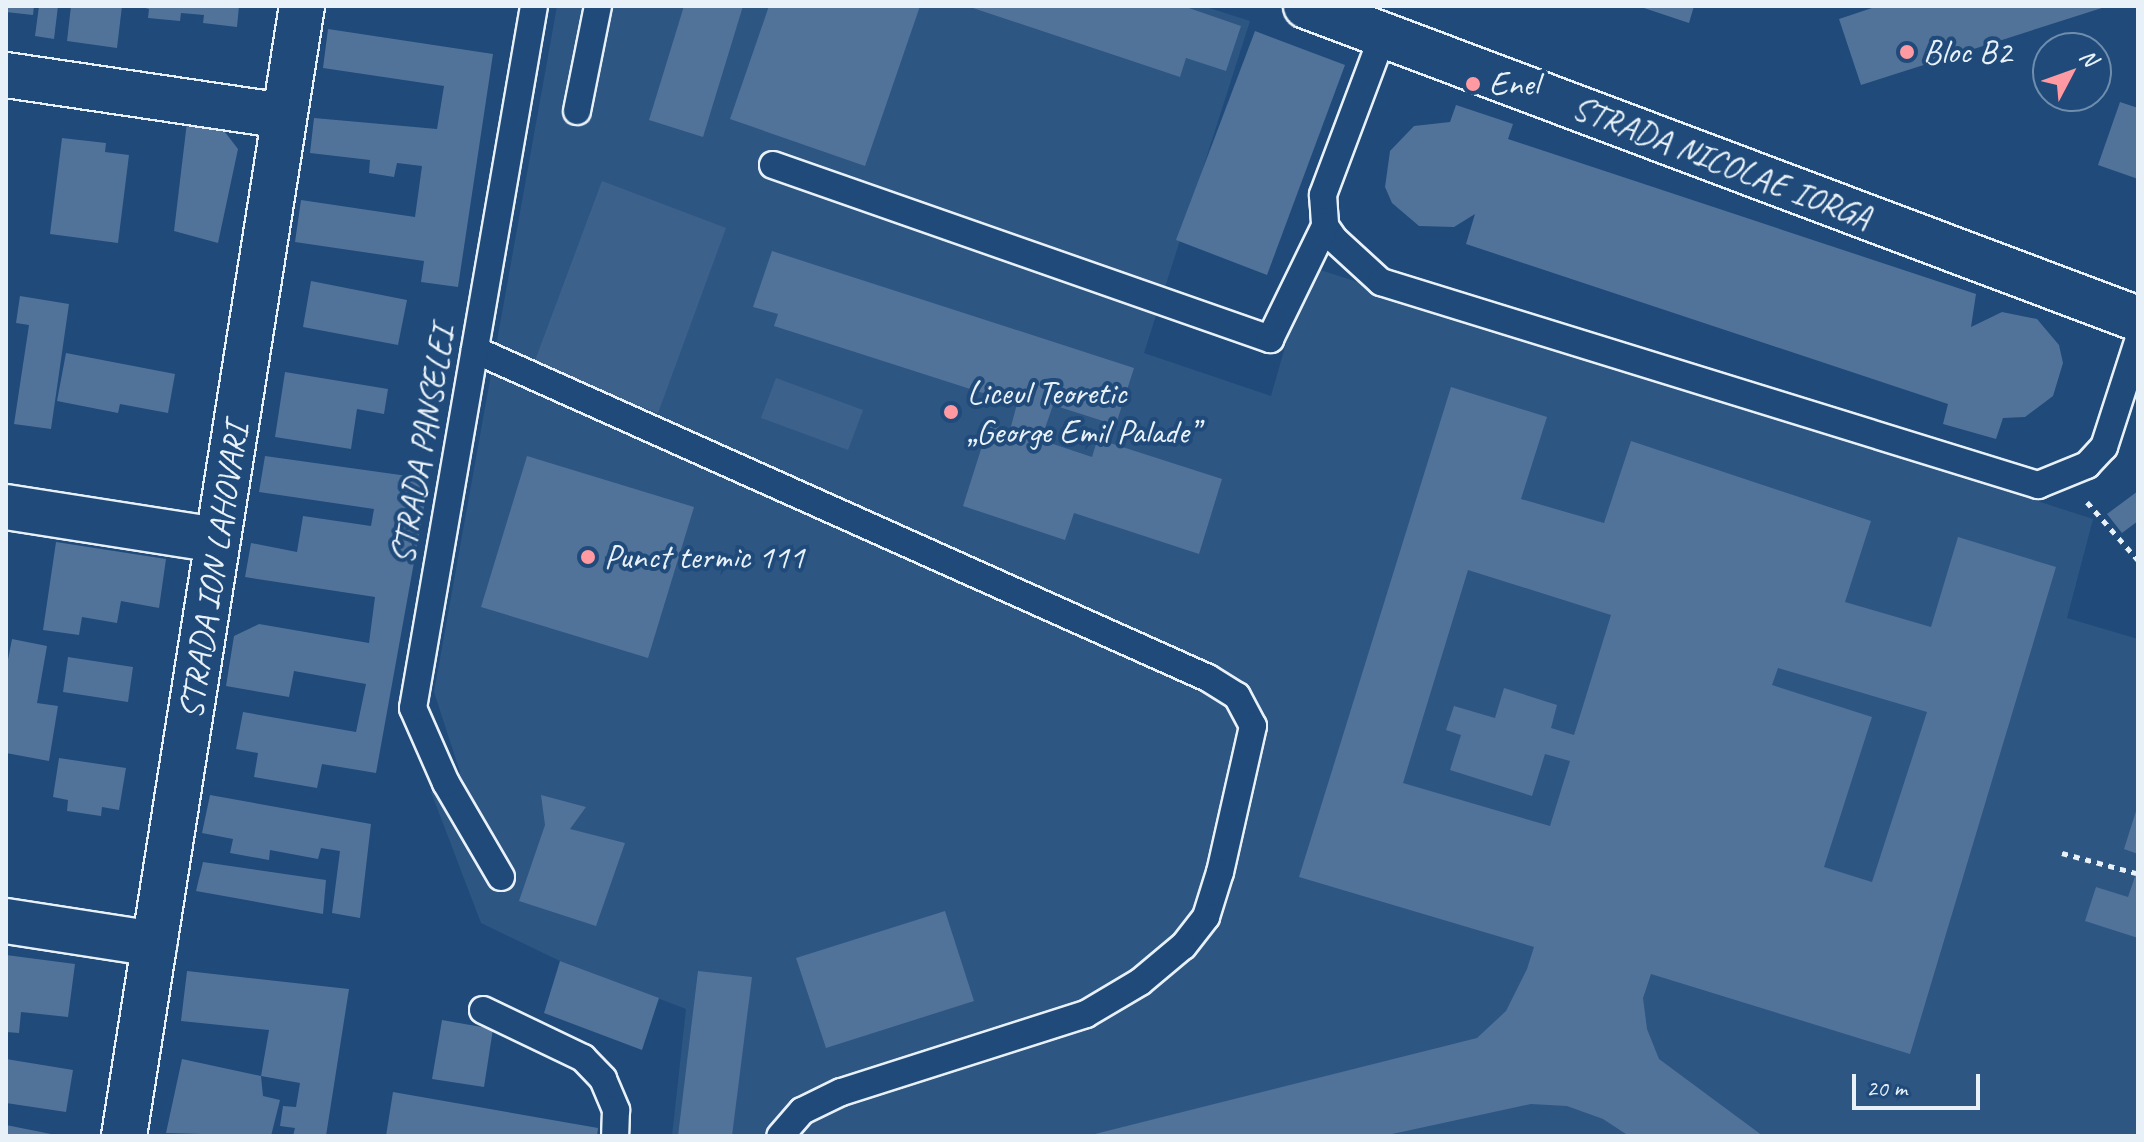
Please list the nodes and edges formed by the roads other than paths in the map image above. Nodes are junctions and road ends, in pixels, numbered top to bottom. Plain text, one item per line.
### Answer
1 (302, 6) edge
2 (534, 6) edge
3 (598, 6) edge
4 (1306, 6) edge
5 (1383, 35) junction
6 (6, 75) edge
7 (577, 111) dead end
8 (284, 116) junction
9 (773, 165) dead end
10 (1325, 226) junction
11 (2138, 319) edge
12 (2138, 342) edge
13 (475, 350) junction
14 (6, 507) edge
15 (217, 540) junction
16 (501, 877) dead end
17 (6, 921) edge
18 (154, 944) junction
19 (483, 1010) dead end
20 (124, 1136) edge
21 (615, 1136) edge
22 (780, 1136) edge

1 - 8 street, STRADA ION LAHOVARI
2 - 13 lane, STRADA PANSELEI
3 - 7 lane
4 - 5 street, STRADA NICOLAE IORGA
5 - 10 lane
5 - 11 street, STRADA NICOLAE IORGA
6 - 8 street
8 - 15 street, STRADA ION LAHOVARI
9 - 10 lane
10 - 12 lane
13 - 16 lane, STRADA PANSELEI
13 - 22 lane
14 - 15 street
15 - 18 street, STRADA ION LAHOVARI
17 - 18 street
18 - 20 street, STRADA ION LAHOVARI
19 - 21 lane

